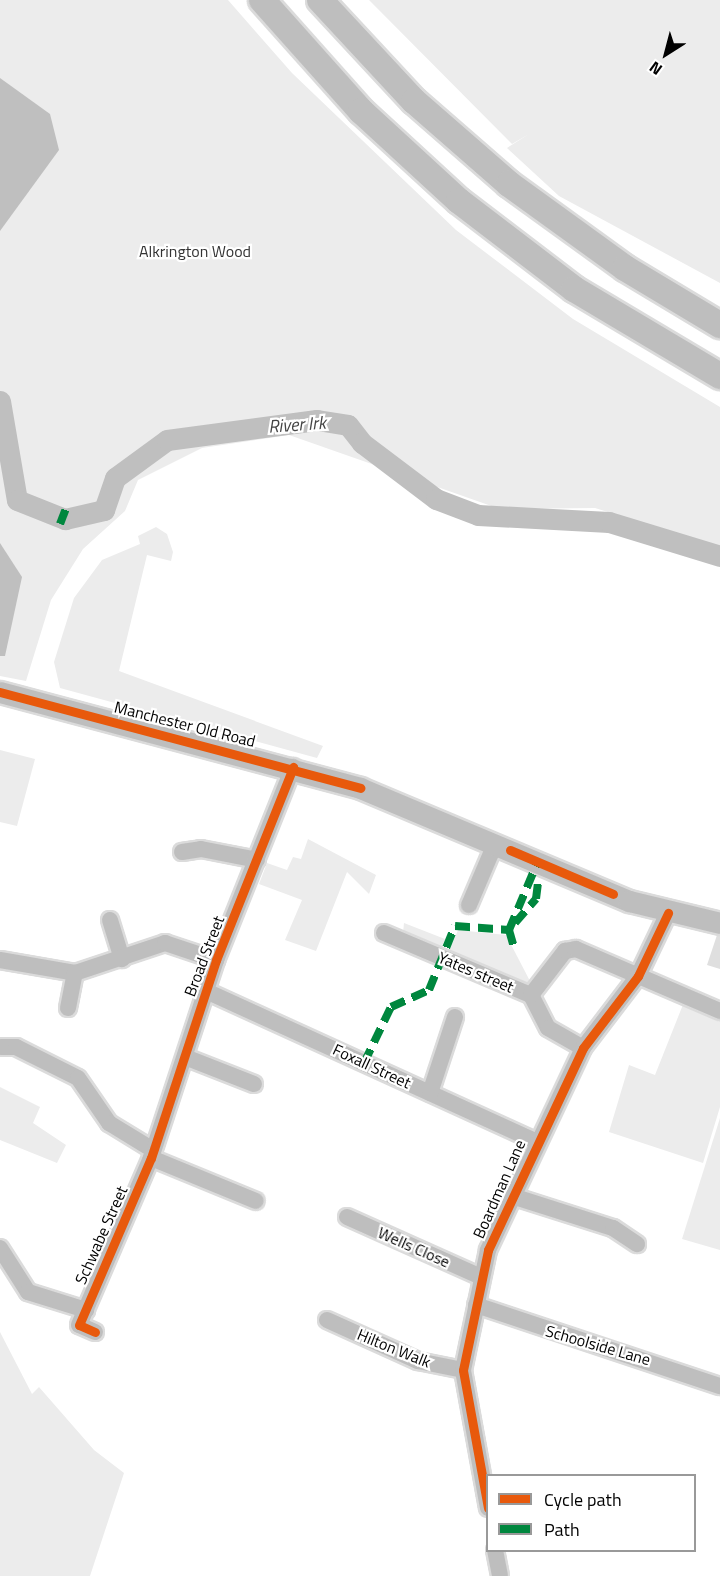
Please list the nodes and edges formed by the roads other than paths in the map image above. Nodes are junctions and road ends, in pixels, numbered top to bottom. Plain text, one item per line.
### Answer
1 (262, 0) edge
2 (320, 0) edge
3 (720, 325) edge
4 (720, 376) edge
5 (0, 692) edge
6 (293, 767) junction
7 (495, 844) junction
8 (182, 852) dead end
9 (257, 860) junction
10 (469, 905) dead end
11 (668, 913) junction
12 (110, 920) dead end
13 (720, 923) edge
14 (384, 933) dead end
15 (122, 959) junction
16 (0, 960) edge
17 (216, 960) junction
18 (75, 973) junction
19 (638, 976) junction
20 (206, 991) junction
21 (531, 995) junction
22 (68, 1008) dead end
23 (720, 1011) edge
24 (455, 1017) dead end
25 (1, 1047) edge
26 (583, 1048) junction
27 (185, 1057) junction
28 (254, 1084) dead end
29 (430, 1093) junction
30 (537, 1142) junction
31 (152, 1154) junction
32 (512, 1196) junction
33 (256, 1201) dead end
34 (347, 1217) dead end
35 (637, 1244) dead end
36 (0, 1248) edge
37 (481, 1277) junction
38 (476, 1305) junction
39 (82, 1317) junction
40 (327, 1320) dead end
41 (95, 1332) dead end
42 (463, 1370) junction
43 (720, 1386) edge
44 (486, 1497) edge
45 (495, 1552) edge
46 (500, 1576) edge

1 - 4 highway
2 - 3 highway
5 - 6 main road, Manchester Old Road
6 - 7 main road, Manchester Old Road
6 - 9 street, Broad Street
7 - 10 street
7 - 11 main road, Manchester Old Road
8 - 9 street
9 - 17 street, Broad Street
11 - 13 main road, Manchester Old Road
11 - 19 street, Boardman Lane
12 - 15 street
14 - 21 street, Yates street
15 - 17 street
15 - 18 street
16 - 18 street
17 - 20 street, Broad Street
18 - 22 street
19 - 21 street
19 - 23 street
19 - 26 street, Boardman Lane
20 - 27 street, Broad Street
20 - 29 street, Foxall Street
21 - 26 street, Yates street
24 - 29 street
25 - 31 street
26 - 30 street, Boardman Lane
27 - 28 street
27 - 31 street, Broad Street
29 - 30 street, Foxall Street
30 - 32 street, Boardman Lane
31 - 33 street
31 - 39 street, Schwabe Street
32 - 35 street
32 - 37 street, Boardman Lane
34 - 37 street, Wells Close
36 - 39 street
37 - 38 street, Boardman Lane
38 - 42 street, Boardman Lane
38 - 43 street, Schoolside Lane
39 - 41 street
40 - 42 street, Hilton Walk
42 - 44 street, Boardman Lane
45 - 46 street

